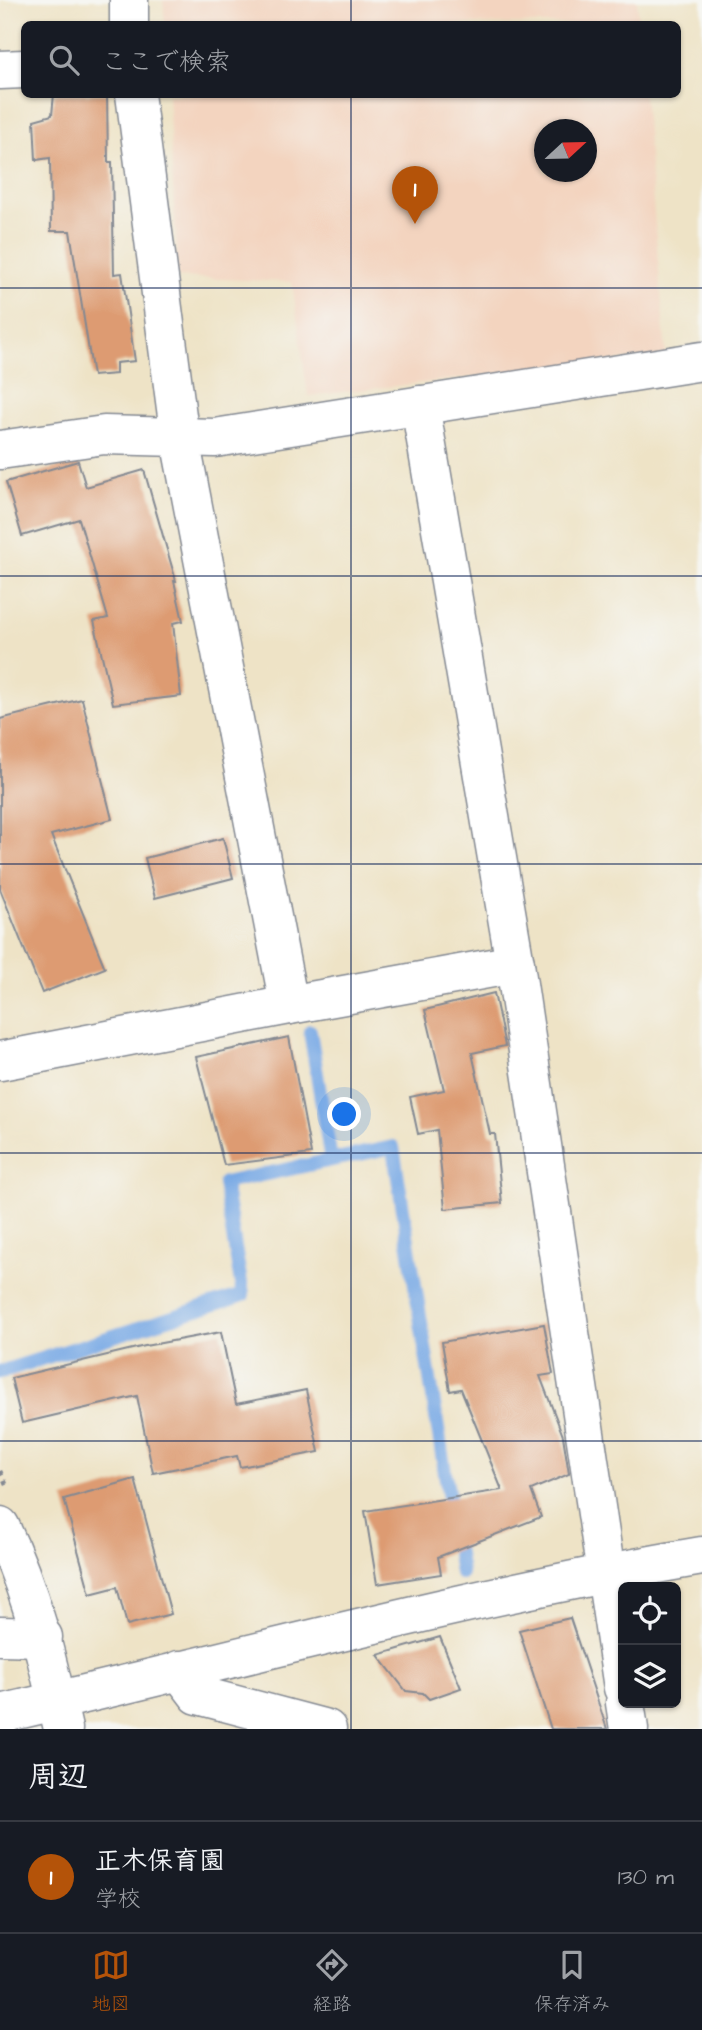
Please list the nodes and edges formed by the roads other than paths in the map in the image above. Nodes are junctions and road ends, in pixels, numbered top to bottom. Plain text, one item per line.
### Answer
1 (129, 0) edge
2 (129, 21) edge
3 (21, 69) edge
4 (0, 71) edge
5 (136, 98) edge
6 (702, 361) edge
7 (420, 405) junction
8 (180, 439) junction
9 (0, 450) edge
10 (515, 964) junction
11 (289, 1005) junction
12 (0, 1061) edge
13 (0, 1526) edge
14 (702, 1556) edge
15 (606, 1572) junction
16 (0, 1636) edge
17 (43, 1637) junction
18 (618, 1654) edge
19 (179, 1670) junction
20 (626, 1708) edge
21 (0, 1714) edge
22 (60, 1715) edge
23 (327, 1729) edge
24 (629, 1729) edge

1 - 2 street
3 - 4 street
5 - 8 street
6 - 7 street
7 - 8 street
7 - 10 street
8 - 9 street
8 - 11 street
10 - 11 street
10 - 15 street
11 - 12 street
13 - 17 street
14 - 15 street
15 - 18 street
15 - 19 street
16 - 17 street
17 - 22 street
19 - 22 street
19 - 23 street
20 - 24 street
21 - 22 street

